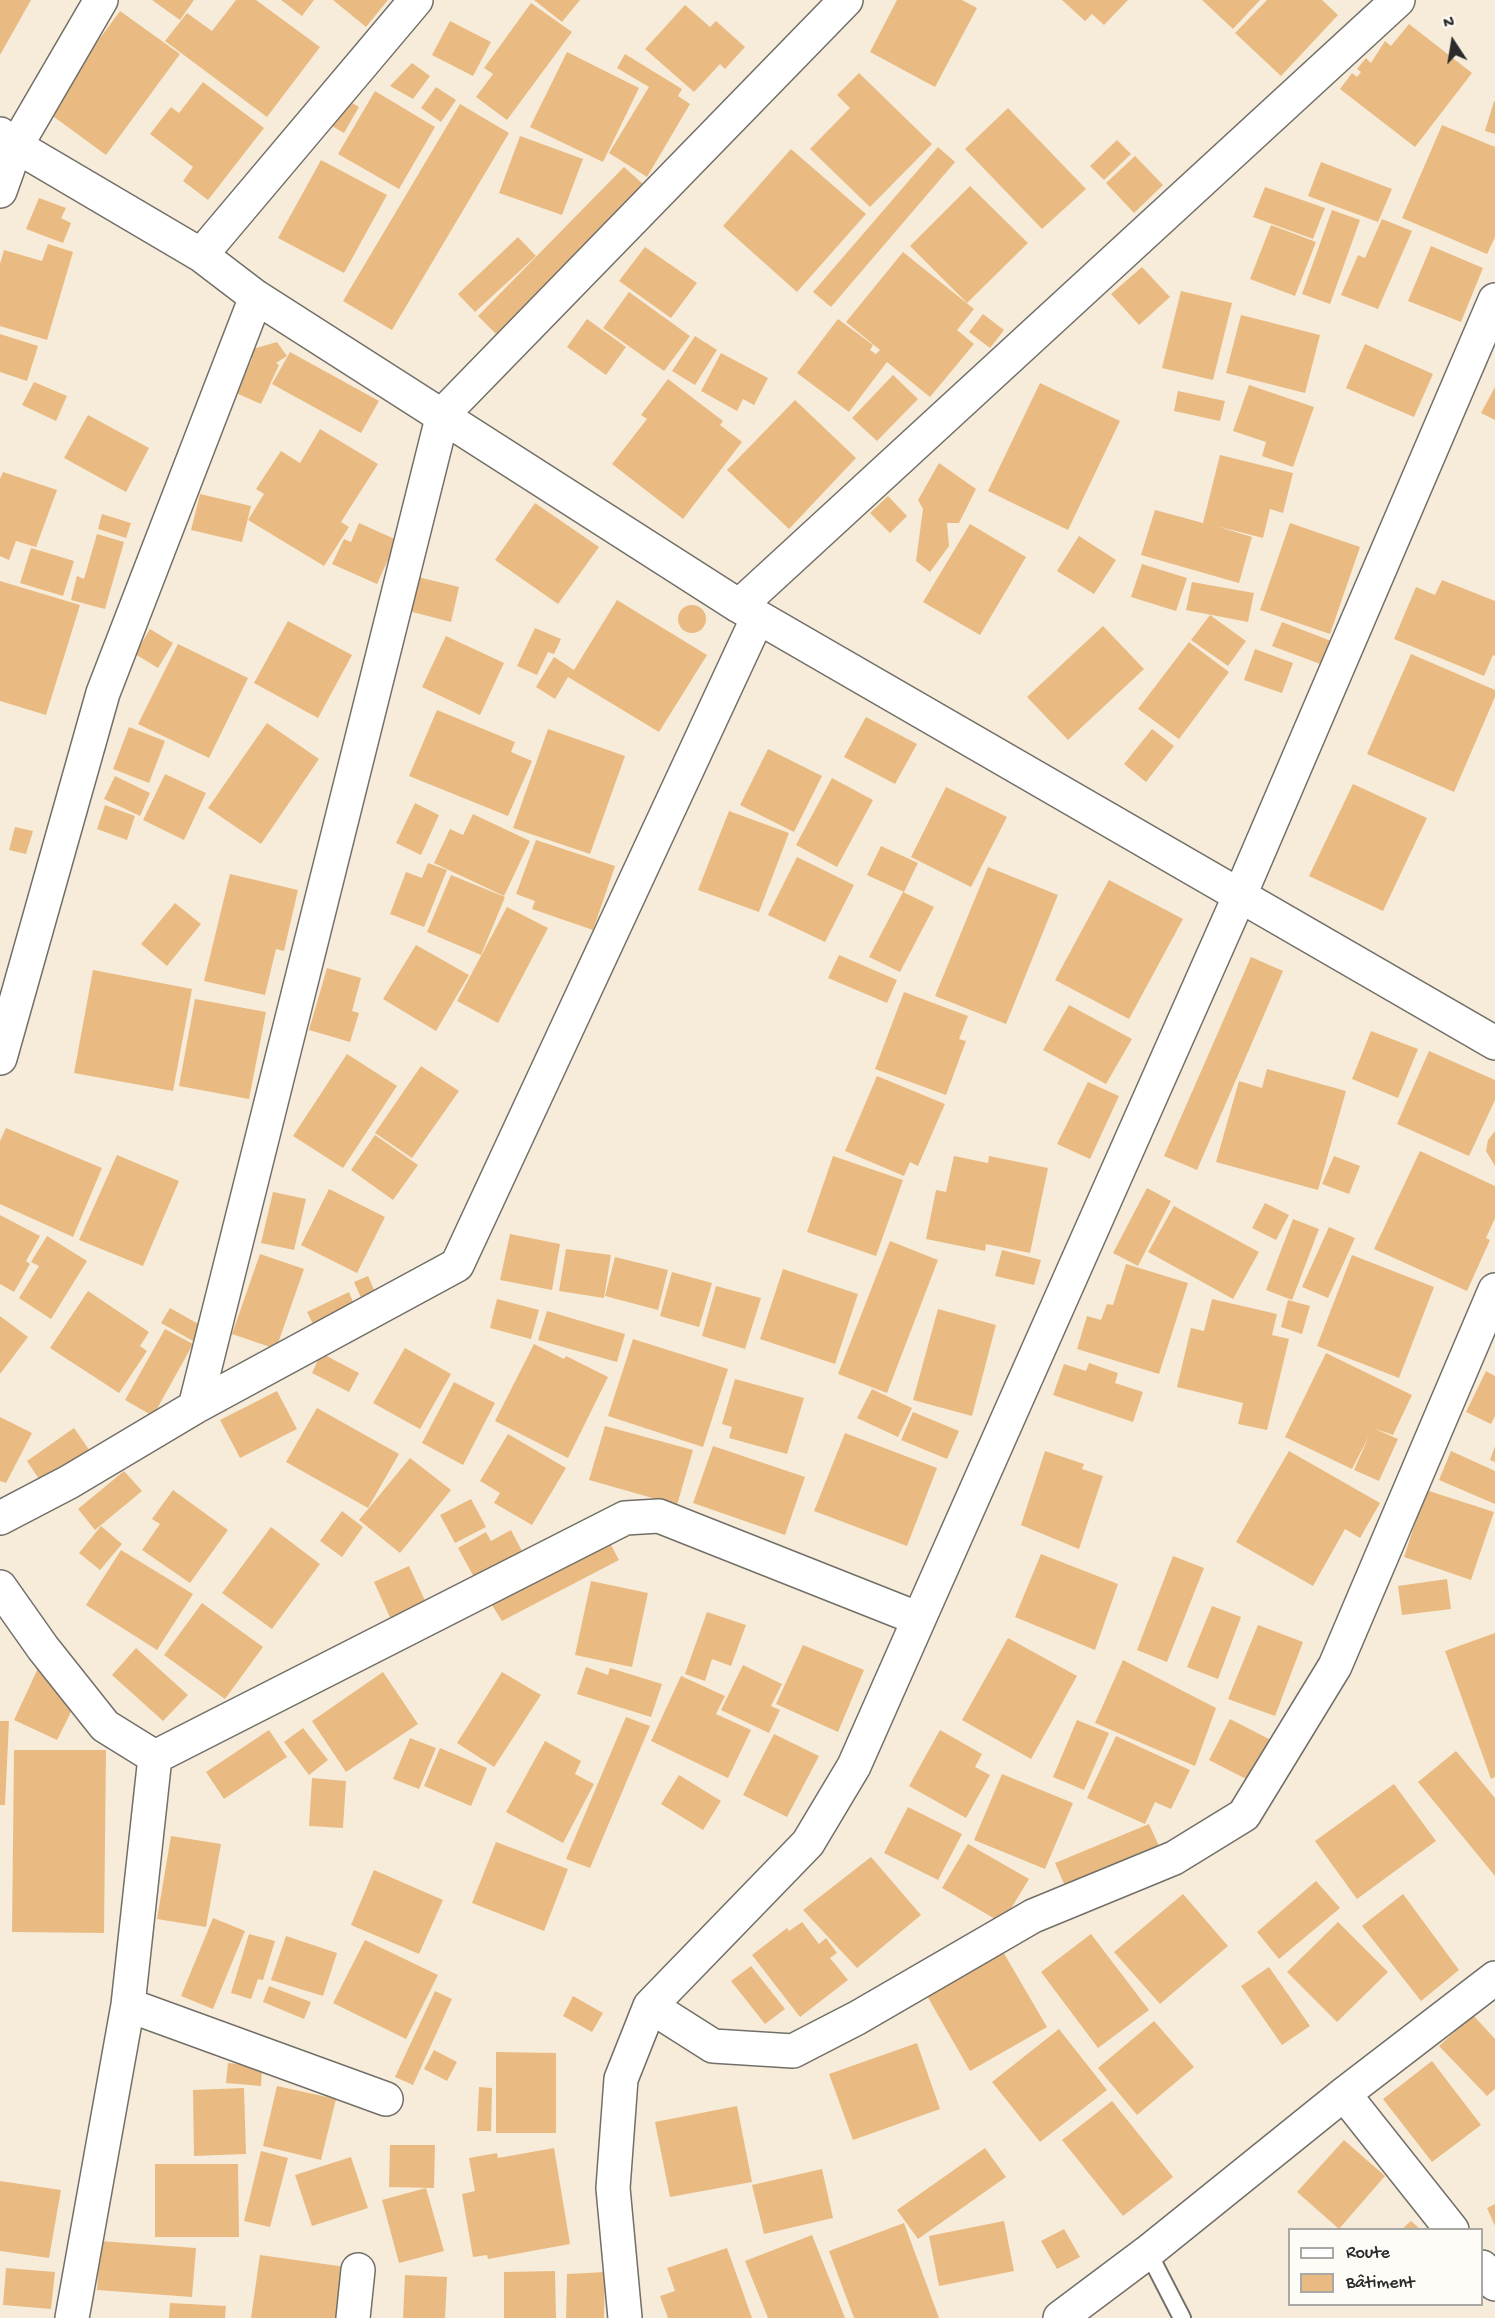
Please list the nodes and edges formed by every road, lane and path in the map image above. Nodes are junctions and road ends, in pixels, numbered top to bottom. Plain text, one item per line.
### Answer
1 (101, 0) edge
2 (416, 0) edge
3 (846, 0) edge
4 (1398, 0) edge
5 (8, 140) edge
6 (0, 191) edge
7 (201, 255) junction
8 (256, 297) junction
9 (1495, 300) edge
10 (444, 414) junction
11 (748, 611) junction
12 (1240, 895) junction
13 (1495, 1043) edge
14 (0, 1058) edge
15 (1495, 1290) edge
16 (195, 1407) junction
17 (0, 1518) edge
18 (0, 1587) edge
19 (919, 1619) junction
20 (154, 1757) junction
21 (1495, 1978) edge
22 (128, 2005) junction
23 (650, 2006) junction
24 (1344, 2094) junction
25 (386, 2099) dead end
26 (1451, 2228) edge
27 (1148, 2252) junction
28 (1483, 2268) edge
29 (358, 2270) dead end
30 (1495, 2284) edge
31 (72, 2318) edge
32 (353, 2318) edge
33 (626, 2318) edge
34 (1060, 2318) edge
35 (1182, 2318) edge

1 - 5 street
2 - 7 street
3 - 10 street
4 - 11 street
5 - 6 street
5 - 7 street
7 - 8 street
8 - 10 street
8 - 14 street
9 - 12 street
10 - 11 street
10 - 16 street
11 - 12 street
11 - 16 street
12 - 13 street
12 - 19 street
15 - 23 street
16 - 17 street
18 - 20 street
19 - 20 street
19 - 23 street
20 - 22 street
21 - 24 street
22 - 25 street
22 - 31 street
23 - 33 street
24 - 26 street
24 - 27 street
27 - 34 street
27 - 35 lane
28 - 30 street
29 - 32 street

